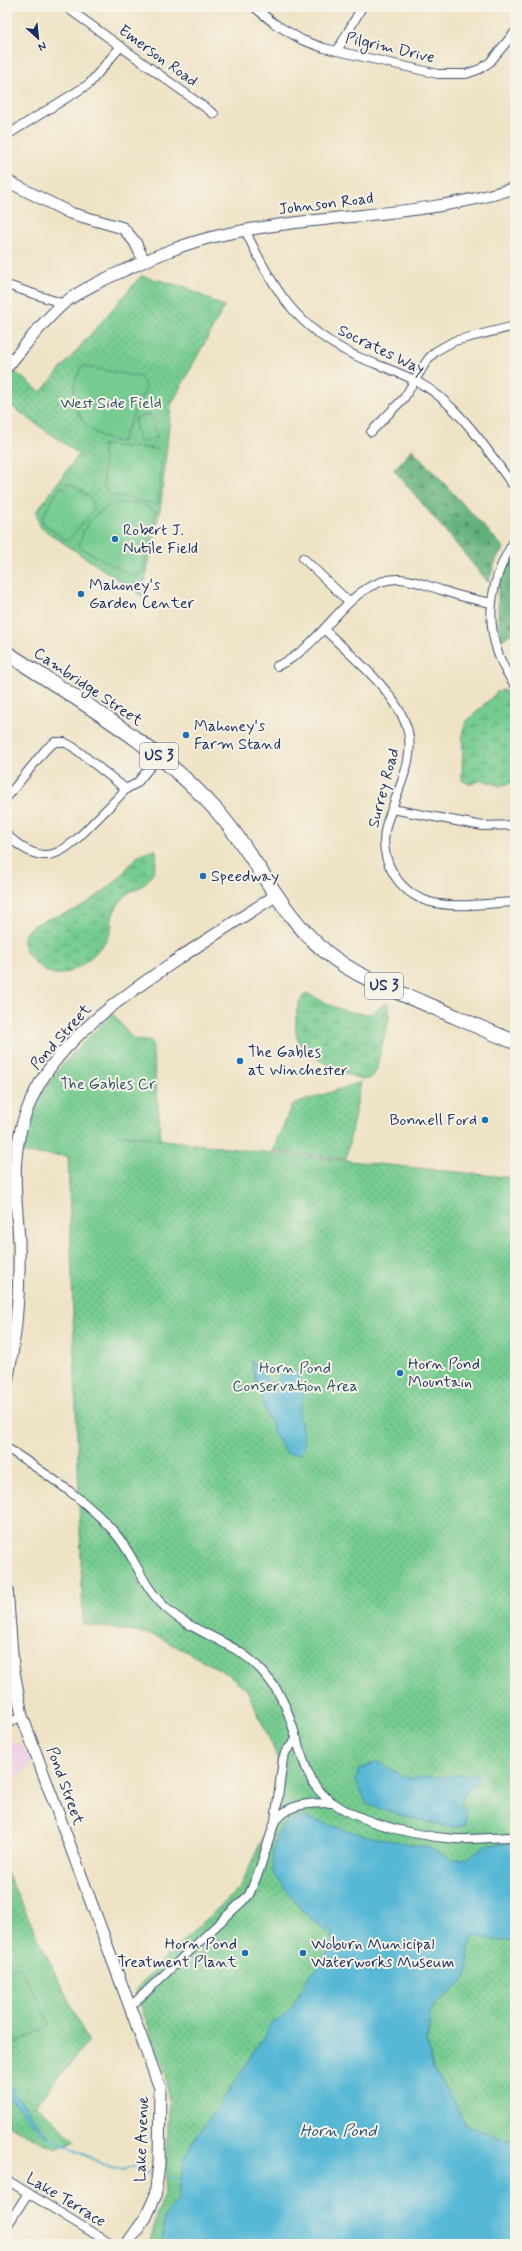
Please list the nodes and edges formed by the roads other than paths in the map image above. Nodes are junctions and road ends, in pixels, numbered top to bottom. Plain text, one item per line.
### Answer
1 (66, 7) edge
2 (254, 7) edge
3 (362, 7) edge
4 (515, 32) edge
5 (121, 46) junction
6 (337, 51) junction
7 (214, 114) dead end
8 (7, 135) edge
9 (7, 181) edge
10 (515, 188) edge
11 (245, 230) junction
12 (144, 261) junction
13 (7, 285) edge
14 (64, 304) junction
15 (515, 326) edge
16 (7, 367) edge
17 (415, 382) junction
18 (371, 432) dead end
19 (515, 488) edge
20 (515, 540) edge
21 (303, 558) dead end
22 (349, 602) junction
23 (492, 604) junction
24 (325, 630) junction
25 (7, 653) edge
26 (277, 666) dead end
27 (515, 685) edge
28 (158, 756) junction
29 (126, 789) junction
30 (7, 797) edge
31 (392, 809) junction
32 (515, 825) edge
33 (7, 834) edge
34 (277, 895) junction
35 (515, 902) edge
36 (515, 1042) edge
37 (7, 1382) edge
38 (7, 1448) edge
39 (7, 1589) edge
40 (10, 1664) edge
41 (22, 1716) junction
42 (7, 1724) edge
43 (297, 1738) junction
44 (332, 1803) junction
45 (275, 1821) junction
46 (515, 1837) edge
47 (124, 1986) joint
48 (131, 2006) junction
49 (7, 2180) edge
50 (28, 2193) junction
51 (7, 2226) edge
52 (111, 2244) edge
53 (127, 2244) edge

1 - 5 street, Emerson Road
2 - 6 street, Pilgrim Drive
3 - 6 street
4 - 6 street, Pilgrim Drive
5 - 7 street, Emerson Road
5 - 8 street
9 - 12 street
10 - 11 street, Johnson Road
11 - 12 street, Johnson Road
11 - 17 street, Socrates Way
12 - 14 street, Johnson Road
13 - 14 street
14 - 16 street, Johnson Road
15 - 17 street
17 - 18 street
17 - 19 street, Socrates Way
20 - 23 street
21 - 22 street
22 - 23 street
22 - 24 street
23 - 27 street
24 - 26 street
24 - 31 street, Surrey Road
25 - 28 highway, Cambridge Street / US 3
28 - 29 street
28 - 34 highway, Cambridge Street / US 3
29 - 30 street
29 - 33 street
31 - 32 street
31 - 35 street, Surrey Road
34 - 36 highway, Cambridge Street / US 3
34 - 37 street, Pond Street
38 - 43 street
39 - 40 street, Pond Street
40 - 41 street, Pond Street
41 - 42 street
41 - 47 street, Pond Street
43 - 44 street
43 - 45 street
44 - 45 street
44 - 46 street
45 - 48 street
47 - 48 street, Lake Avenue
48 - 53 street, Lake Avenue
49 - 50 street, Lake Terrace
50 - 51 street
50 - 52 street, Lake Terrace

